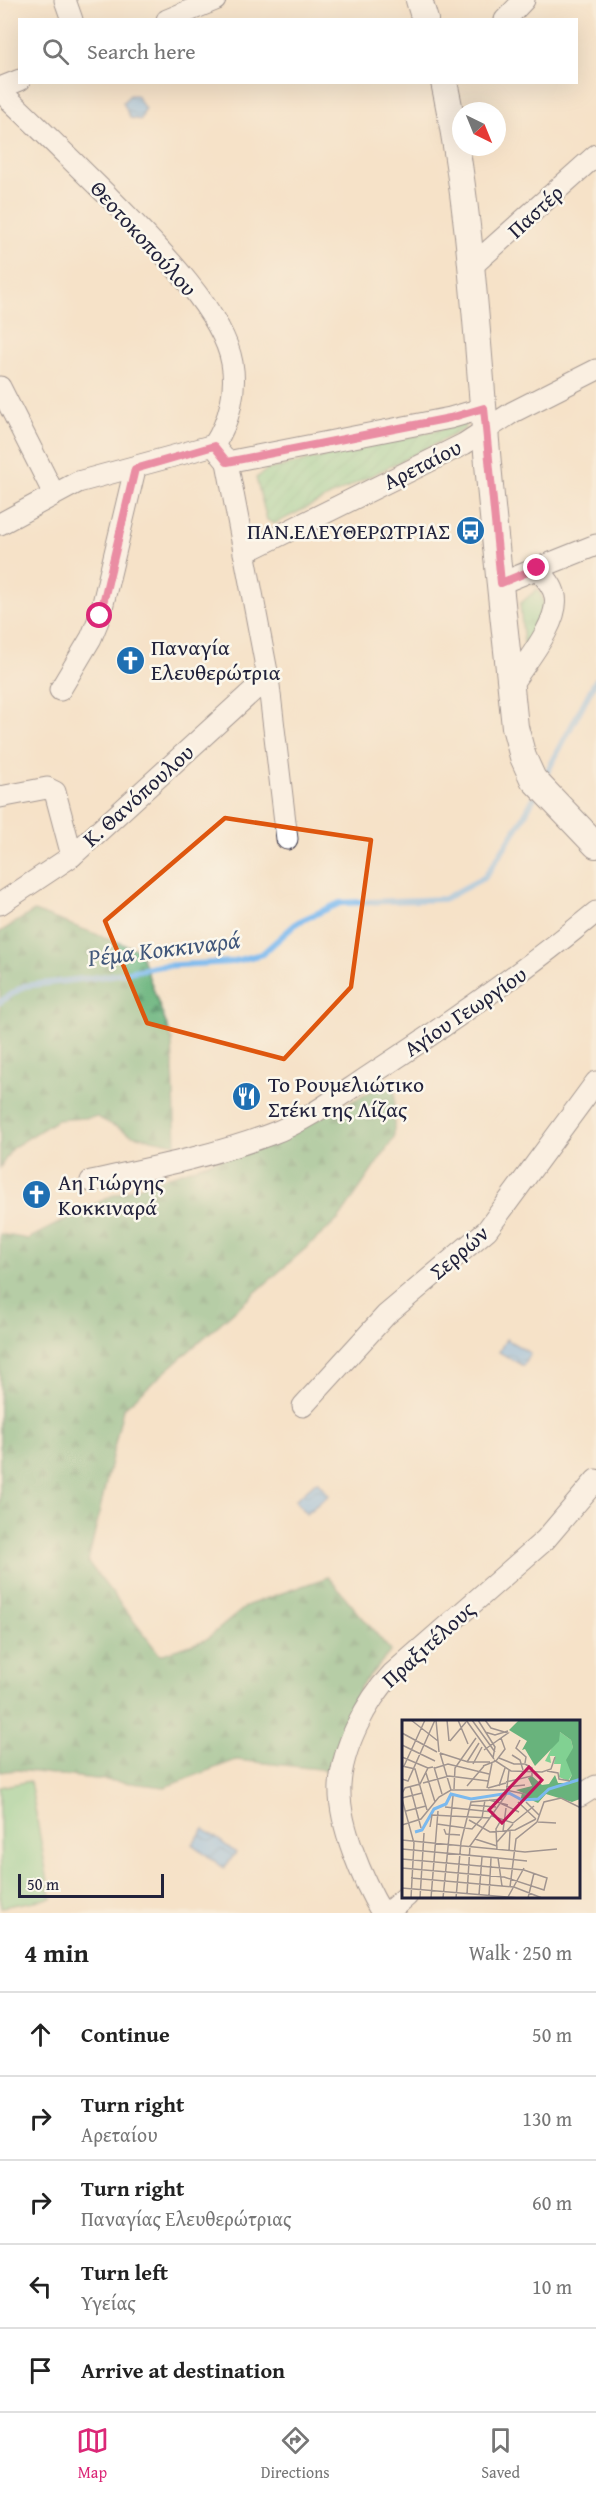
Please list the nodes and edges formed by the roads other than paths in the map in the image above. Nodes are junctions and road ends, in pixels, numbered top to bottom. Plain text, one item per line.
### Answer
1 (65, 0) edge
2 (215, 0) edge
3 (419, 0) edge
4 (524, 0) edge
5 (71, 18) edge
6 (172, 18) edge
7 (424, 18) edge
8 (507, 18) edge
9 (18, 81) edge
10 (444, 84) edge
11 (0, 90) edge
12 (596, 155) edge
13 (472, 266) junction
14 (596, 370) edge
15 (0, 387) edge
16 (484, 418) junction
17 (221, 454) junction
18 (135, 469) junction
19 (54, 494) junction
20 (0, 524) edge
21 (596, 544) edge
22 (244, 553) junction
23 (537, 568) junction
24 (501, 583) junction
25 (268, 677) junction
26 (511, 685) junction
27 (60, 690) dead end
28 (0, 797) edge
29 (287, 839) dead end
30 (596, 845) edge
31 (72, 856) junction
32 (0, 904) edge
33 (596, 912) edge
34 (596, 1082) edge
35 (91, 1181) dead end
36 (303, 1406) dead end
37 (596, 1480) edge
38 (596, 1786) edge
39 (581, 1795) edge
40 (405, 1898) edge
41 (382, 1913) edge
42 (387, 1913) edge

1 - 5 street
2 - 6 street
3 - 7 street
4 - 8 street
9 - 11 street
10 - 13 street
11 - 17 street, Θεοτοκοπούλου
12 - 13 street, Παστέρ
13 - 16 street
14 - 16 street, Αρεταίου
15 - 19 street
16 - 17 street, Αρεταίου
16 - 22 street, Αρεταίου
16 - 24 street
17 - 18 street, Αρεταίου
17 - 22 street
18 - 19 street, Αρεταίου
18 - 27 street
19 - 20 street, Αρεταίου
21 - 23 street
22 - 25 street
23 - 24 street
23 - 26 street
24 - 26 street
25 - 29 street
25 - 31 street, Κ. Θανόπουλου
26 - 30 street
28 - 31 street
31 - 32 street, Κ. Θανόπουλου
33 - 35 street, Αγίου Γεωργίου
34 - 36 street, Σερρών
37 - 41 street, Πραξιτέλους
38 - 39 street
40 - 42 street

